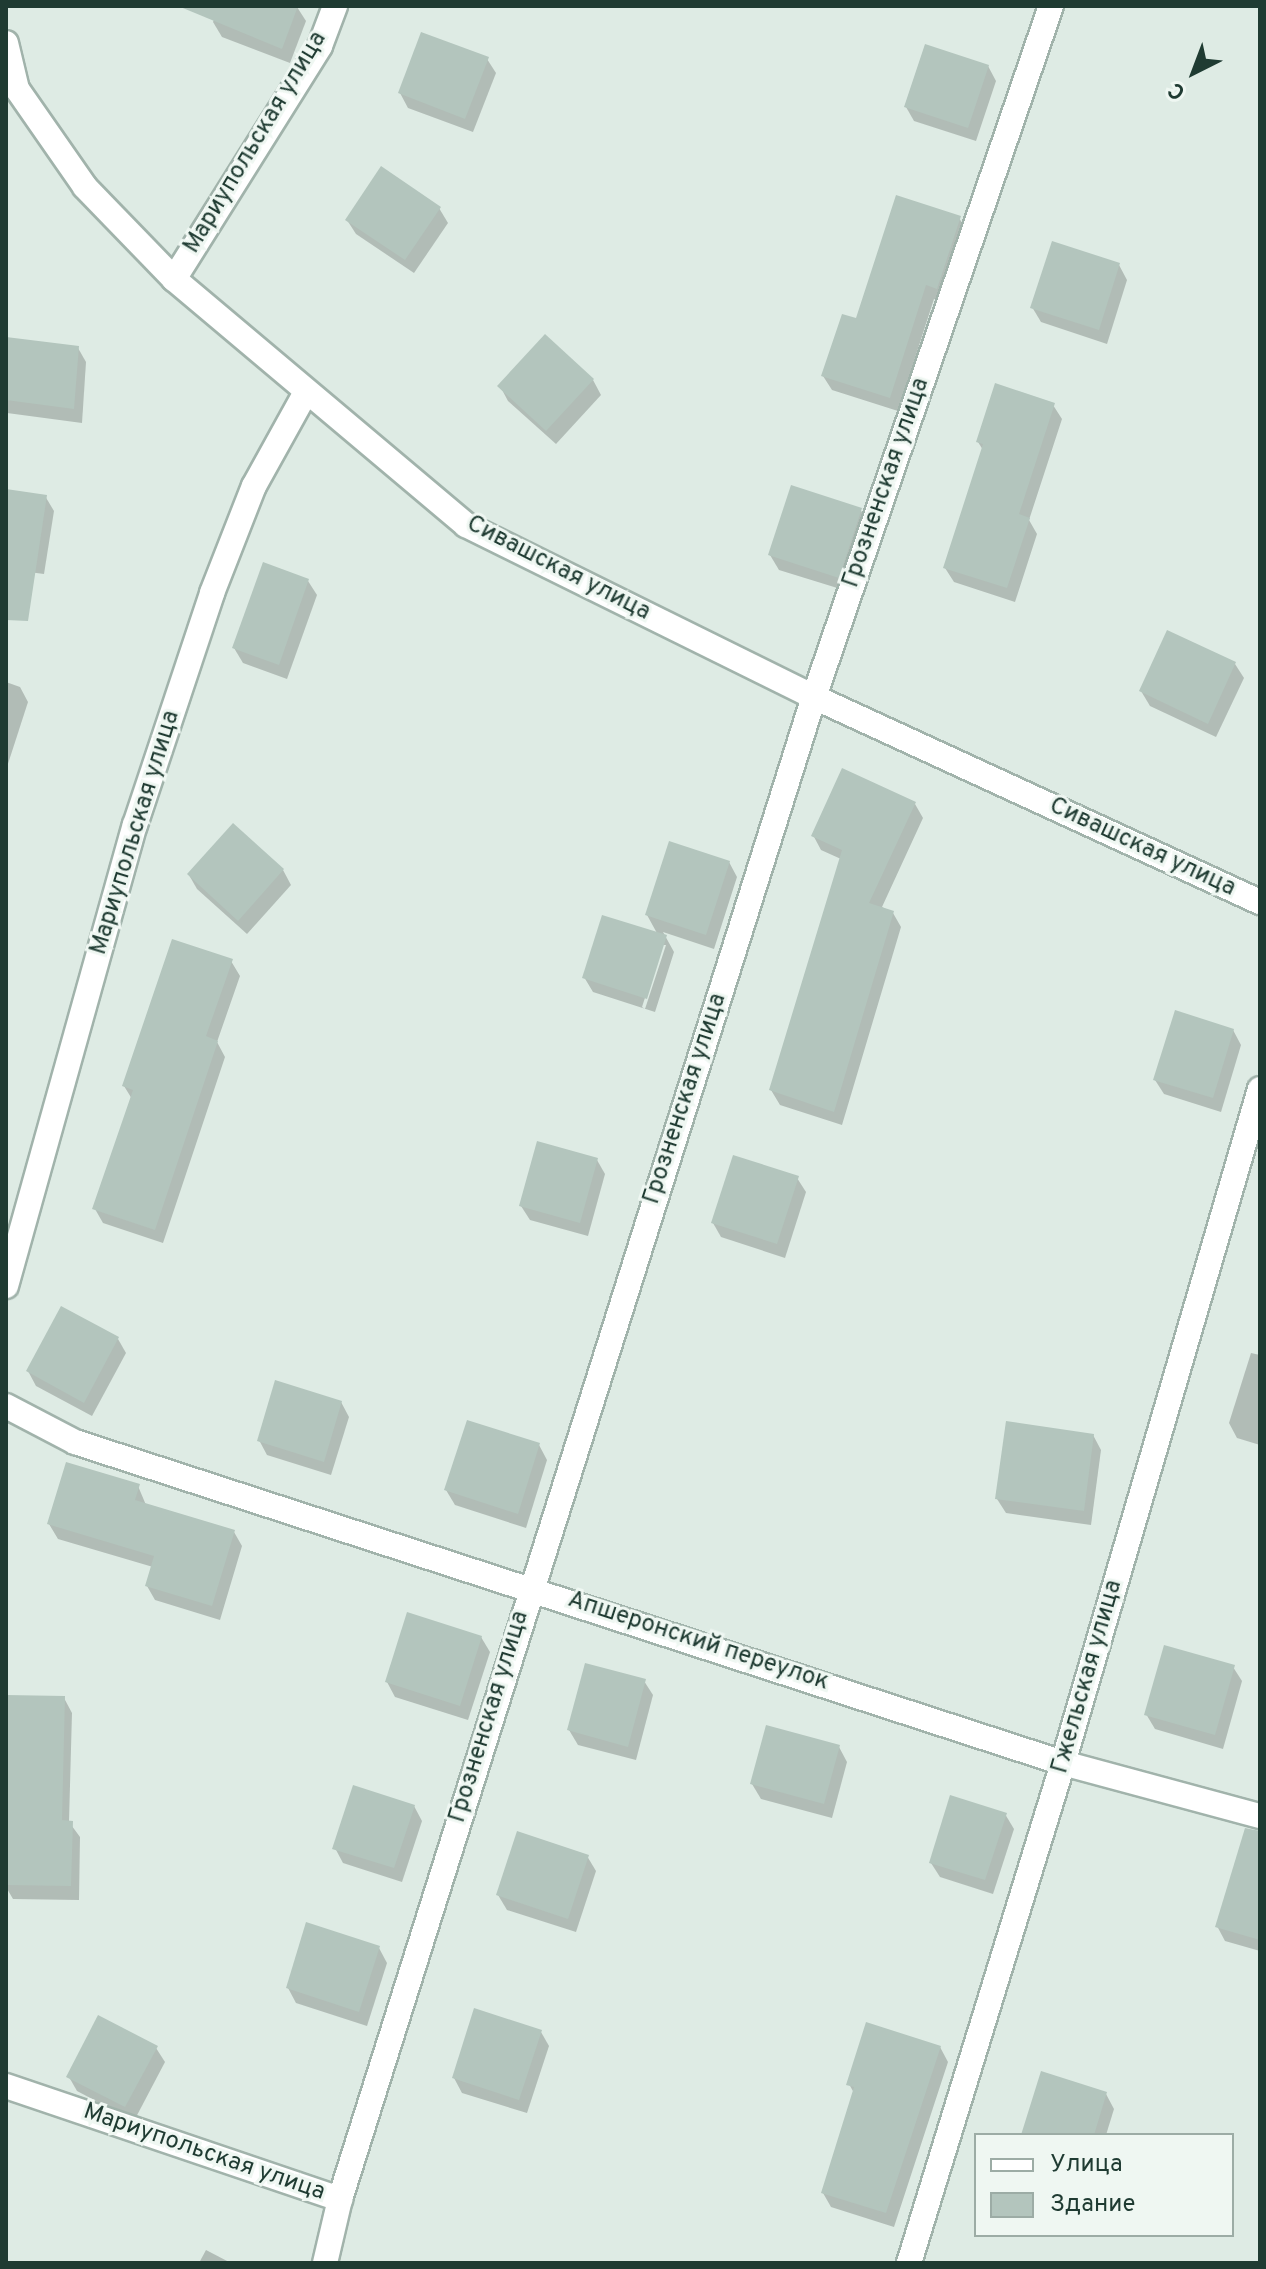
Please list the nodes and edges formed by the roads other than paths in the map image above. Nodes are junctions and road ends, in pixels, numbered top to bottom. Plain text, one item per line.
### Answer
1 (335, 6) edge
2 (1051, 6) edge
3 (6, 43) edge
4 (12, 95) edge
5 (174, 279) junction
6 (305, 394) junction
7 (814, 697) junction
8 (1260, 902) edge
9 (1260, 1089) edge
10 (6, 1286) edge
11 (6, 1406) edge
12 (531, 1587) junction
13 (1063, 1763) junction
14 (1260, 1816) edge
15 (6, 2086) edge
16 (340, 2199) junction
17 (325, 2263) edge
18 (909, 2263) edge

1 - 5 street, Мариупольская улица
2 - 7 street, Грозненская улица
3 - 4 street, Сивашская улица
4 - 5 street, Сивашская улица
5 - 6 street, Сивашская улица
6 - 7 street, Сивашская улица
6 - 10 street, Мариупольская улица
7 - 8 street, Сивашская улица
7 - 12 street, Грозненская улица
9 - 13 street, Гжельская улица
11 - 12 street, Апшеронский переулок
12 - 13 street, Апшеронский переулок
12 - 16 street, Грозненская улица
13 - 14 street, Апшеронский переулок
13 - 18 street, Гжельская улица
15 - 16 street, Мариупольская улица
16 - 17 street, Мариупольская улица

